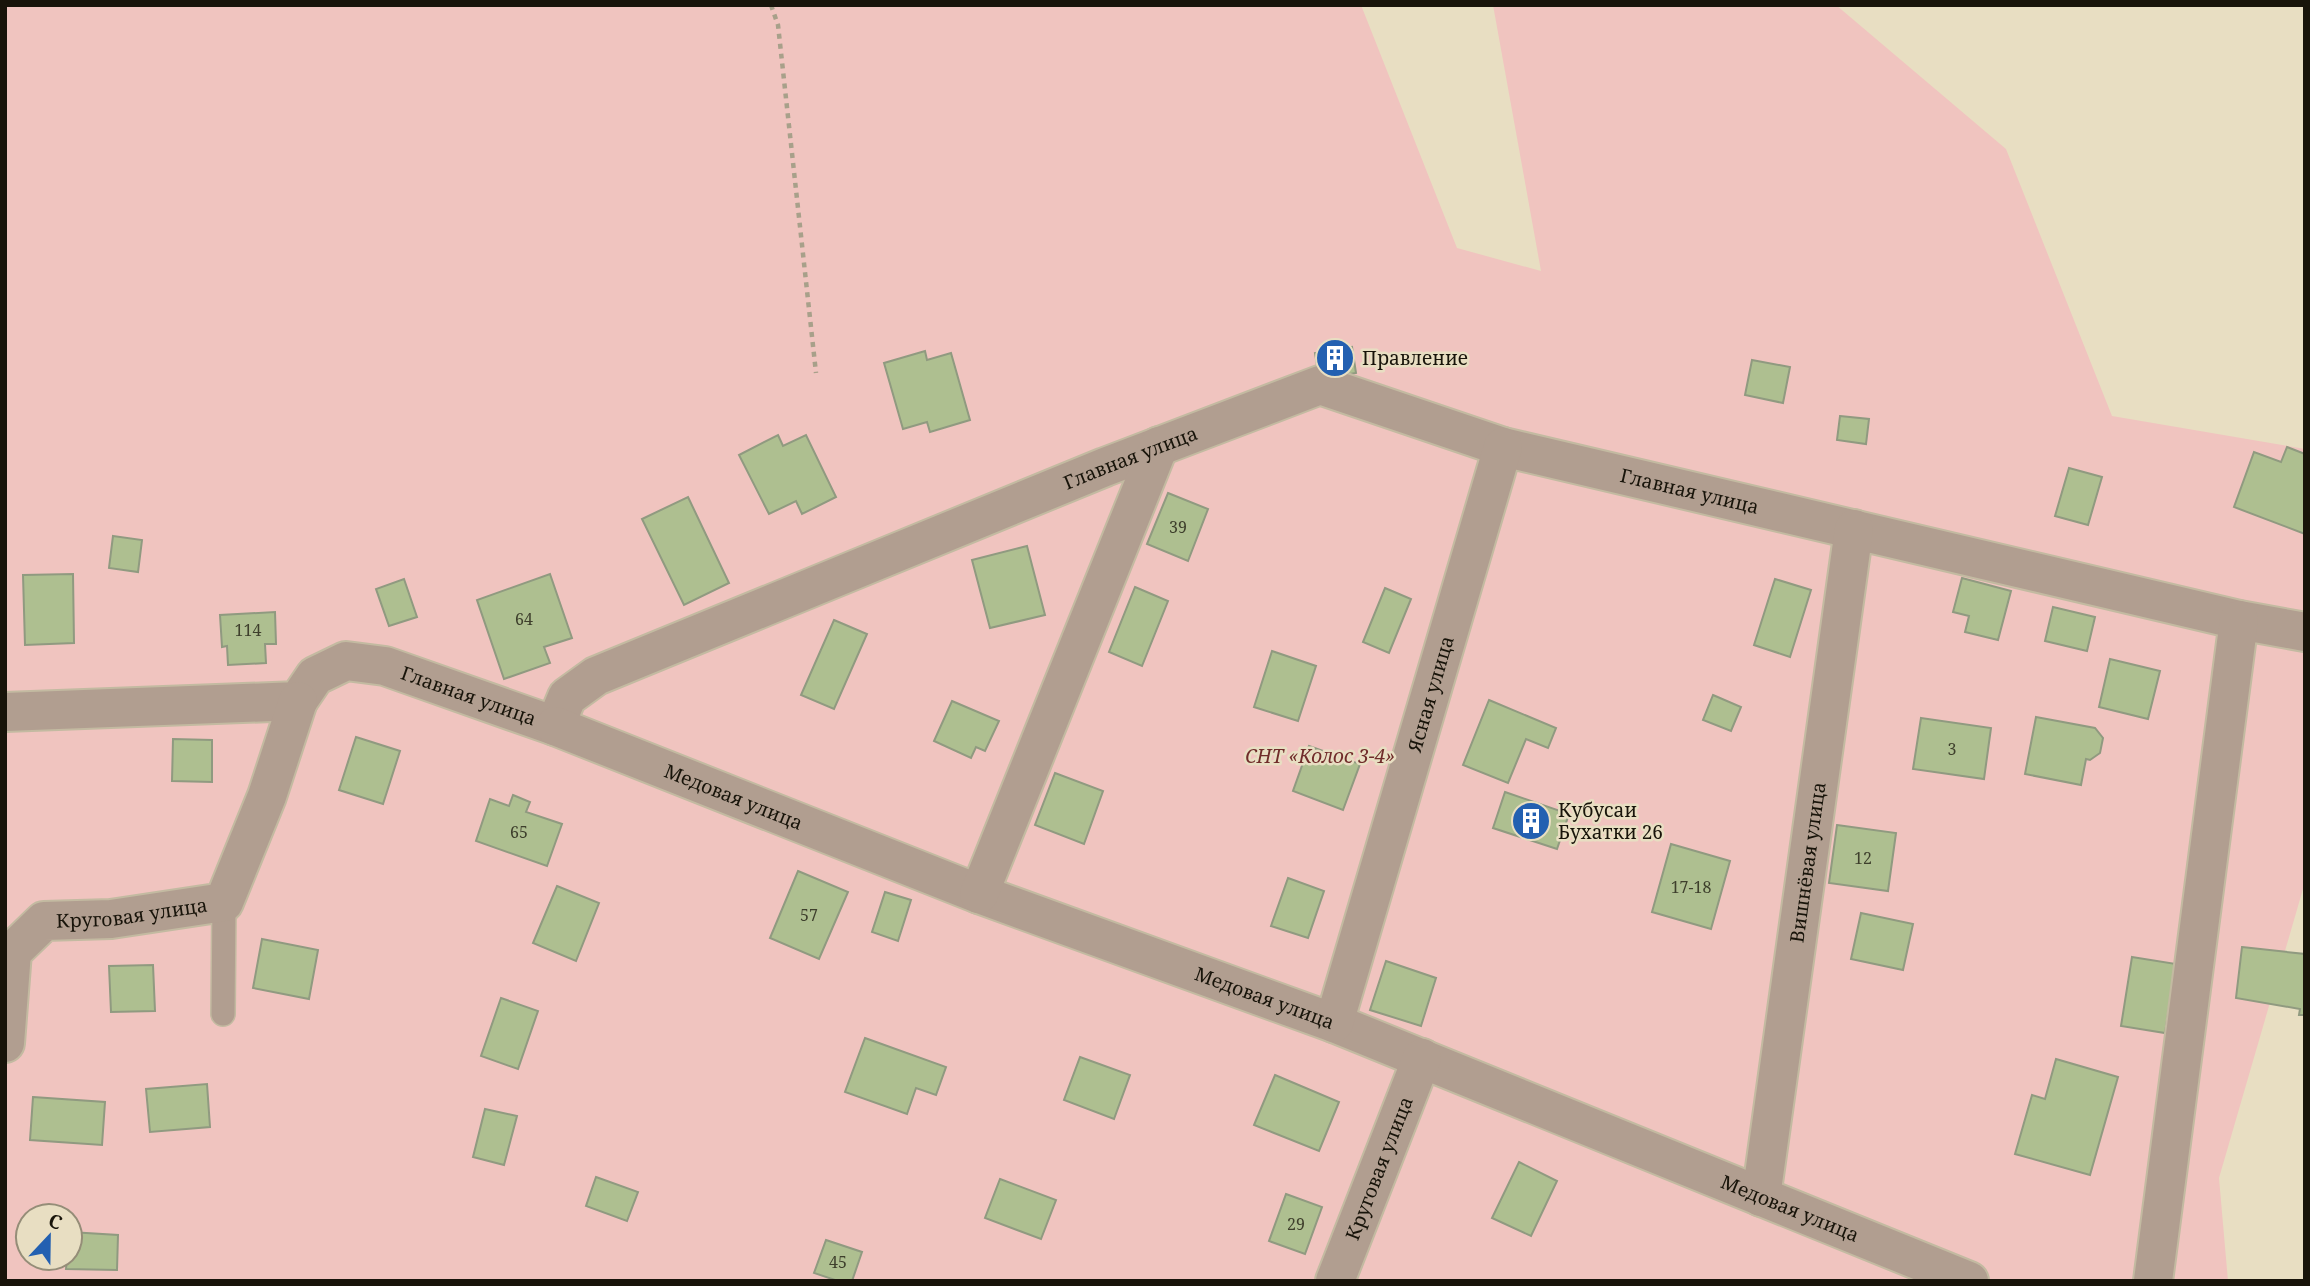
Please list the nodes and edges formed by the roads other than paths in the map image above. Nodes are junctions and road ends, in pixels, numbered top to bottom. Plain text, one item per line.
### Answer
1 (1159, 446) junction
2 (1503, 447) junction
3 (1854, 529) junction
4 (2239, 620) junction
5 (2305, 632) edge
6 (298, 701) junction
7 (5, 712) edge
8 (555, 726) junction
9 (979, 894) junction
10 (223, 902) junction
11 (223, 1014) dead end
12 (1334, 1023) junction
13 (5, 1043) edge
14 (1422, 1058) junction
15 (1761, 1197) junction
16 (1335, 1281) edge
17 (1969, 1281) edge
18 (2153, 1281) edge

1 - 2 street, Главная улица
1 - 8 street, Главная улица
1 - 9 street
2 - 3 street, Главная улица
2 - 12 street, Ясная улица
3 - 4 street, Главная улица
3 - 15 street, Вишнёвая улица
4 - 5 street, Главная улица
4 - 18 street
6 - 7 street
6 - 8 street, Главная улица
6 - 10 street, Круговая улица
8 - 9 street, Медовая улица
9 - 12 street, Медовая улица
10 - 11 lane
10 - 13 street, Круговая улица
12 - 14 street, Медовая улица
14 - 15 street, Медовая улица
14 - 16 street, Круговая улица
15 - 17 street, Медовая улица

